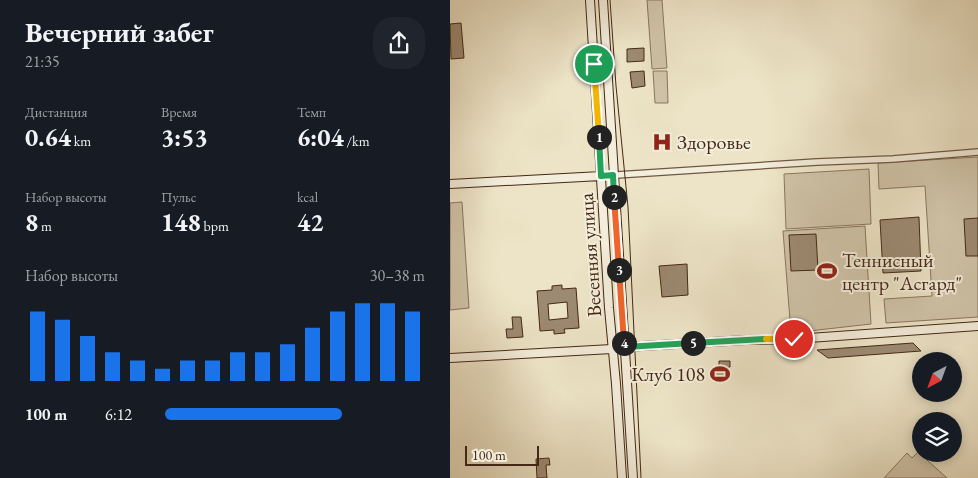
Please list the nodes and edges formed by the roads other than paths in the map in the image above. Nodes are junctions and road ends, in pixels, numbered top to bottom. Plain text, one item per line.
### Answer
1 (590, 0) edge
2 (603, 0) edge
3 (978, 152) edge
4 (613, 175) junction
5 (601, 176) junction
6 (450, 184) edge
7 (978, 326) edge
8 (625, 347) junction
9 (612, 349) junction
10 (450, 358) edge
11 (622, 478) edge
12 (633, 478) edge

1 - 5 street, Весенняя улица
2 - 4 street, Весенняя улица
3 - 4 street
4 - 5 street
4 - 8 street, Весенняя улица
5 - 6 street
5 - 9 street, Весенняя улица
7 - 8 street
8 - 9 street
8 - 12 street, Весенняя улица
9 - 10 street
9 - 11 street, Весенняя улица

